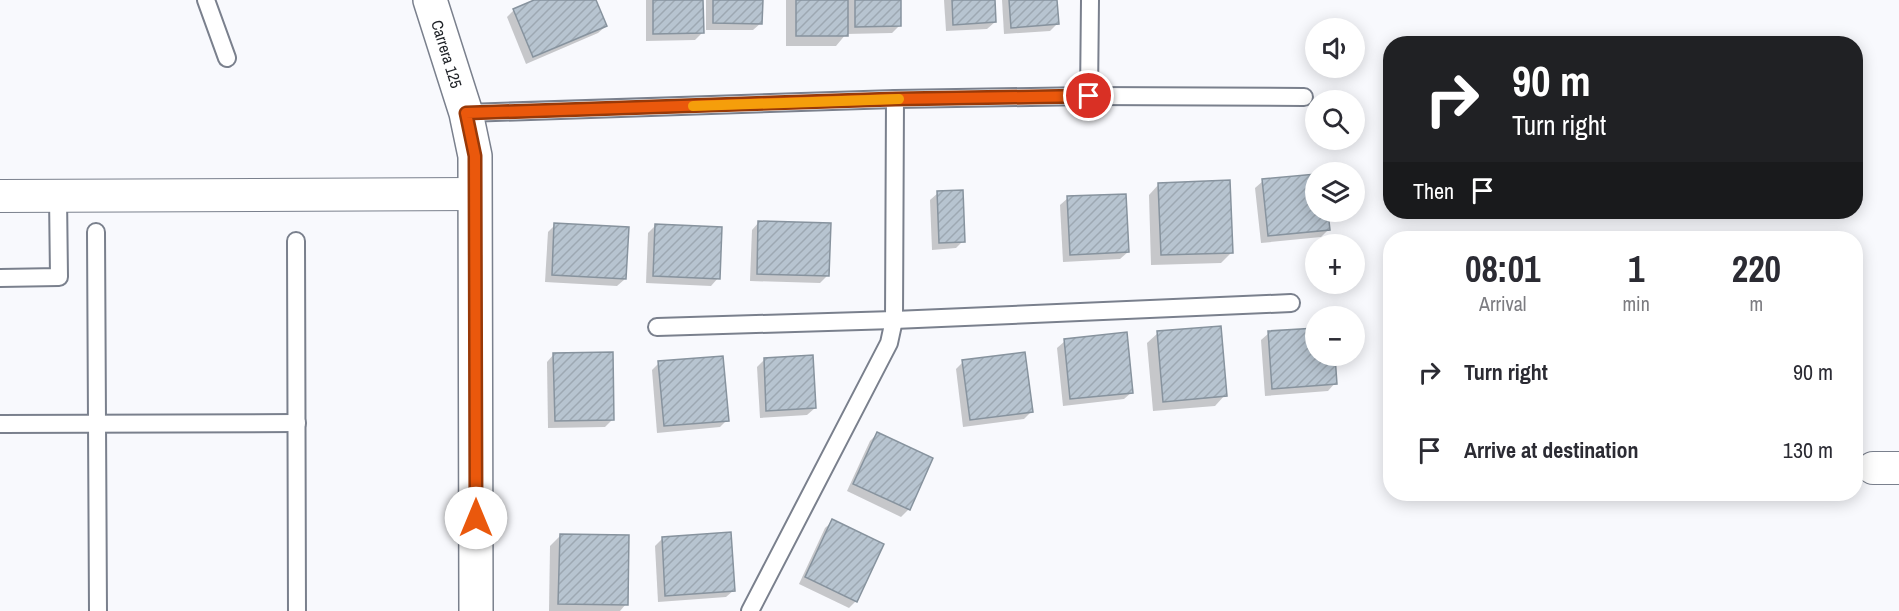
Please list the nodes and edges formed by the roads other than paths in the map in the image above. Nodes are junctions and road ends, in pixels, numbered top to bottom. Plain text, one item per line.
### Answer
1 (206, 0) edge
2 (430, 0) edge
3 (1090, 0) edge
4 (227, 58) dead end
5 (1089, 96) junction
6 (1304, 97) dead end
7 (895, 99) junction
8 (466, 113) junction
9 (475, 194) junction
10 (0, 196) edge
11 (58, 196) junction
12 (96, 232) dead end
13 (296, 241) dead end
14 (0, 278) edge
15 (1291, 303) dead end
16 (894, 320) junction
17 (657, 327) dead end
18 (297, 423) junction
19 (0, 424) edge
20 (97, 424) junction
21 (98, 611) edge
22 (297, 611) edge
23 (476, 611) edge
24 (750, 611) edge

1 - 4 lane
2 - 8 street, Carrera 125
3 - 5 lane
5 - 6 lane
5 - 7 lane
7 - 8 lane
7 - 16 lane
8 - 9 street, Carrera 125
9 - 11 street
9 - 23 street, Carrera 125
10 - 11 street
11 - 14 lane
12 - 20 lane
13 - 18 lane
15 - 16 lane
16 - 17 lane
16 - 24 lane
18 - 20 lane
18 - 22 lane
19 - 20 lane
20 - 21 lane

